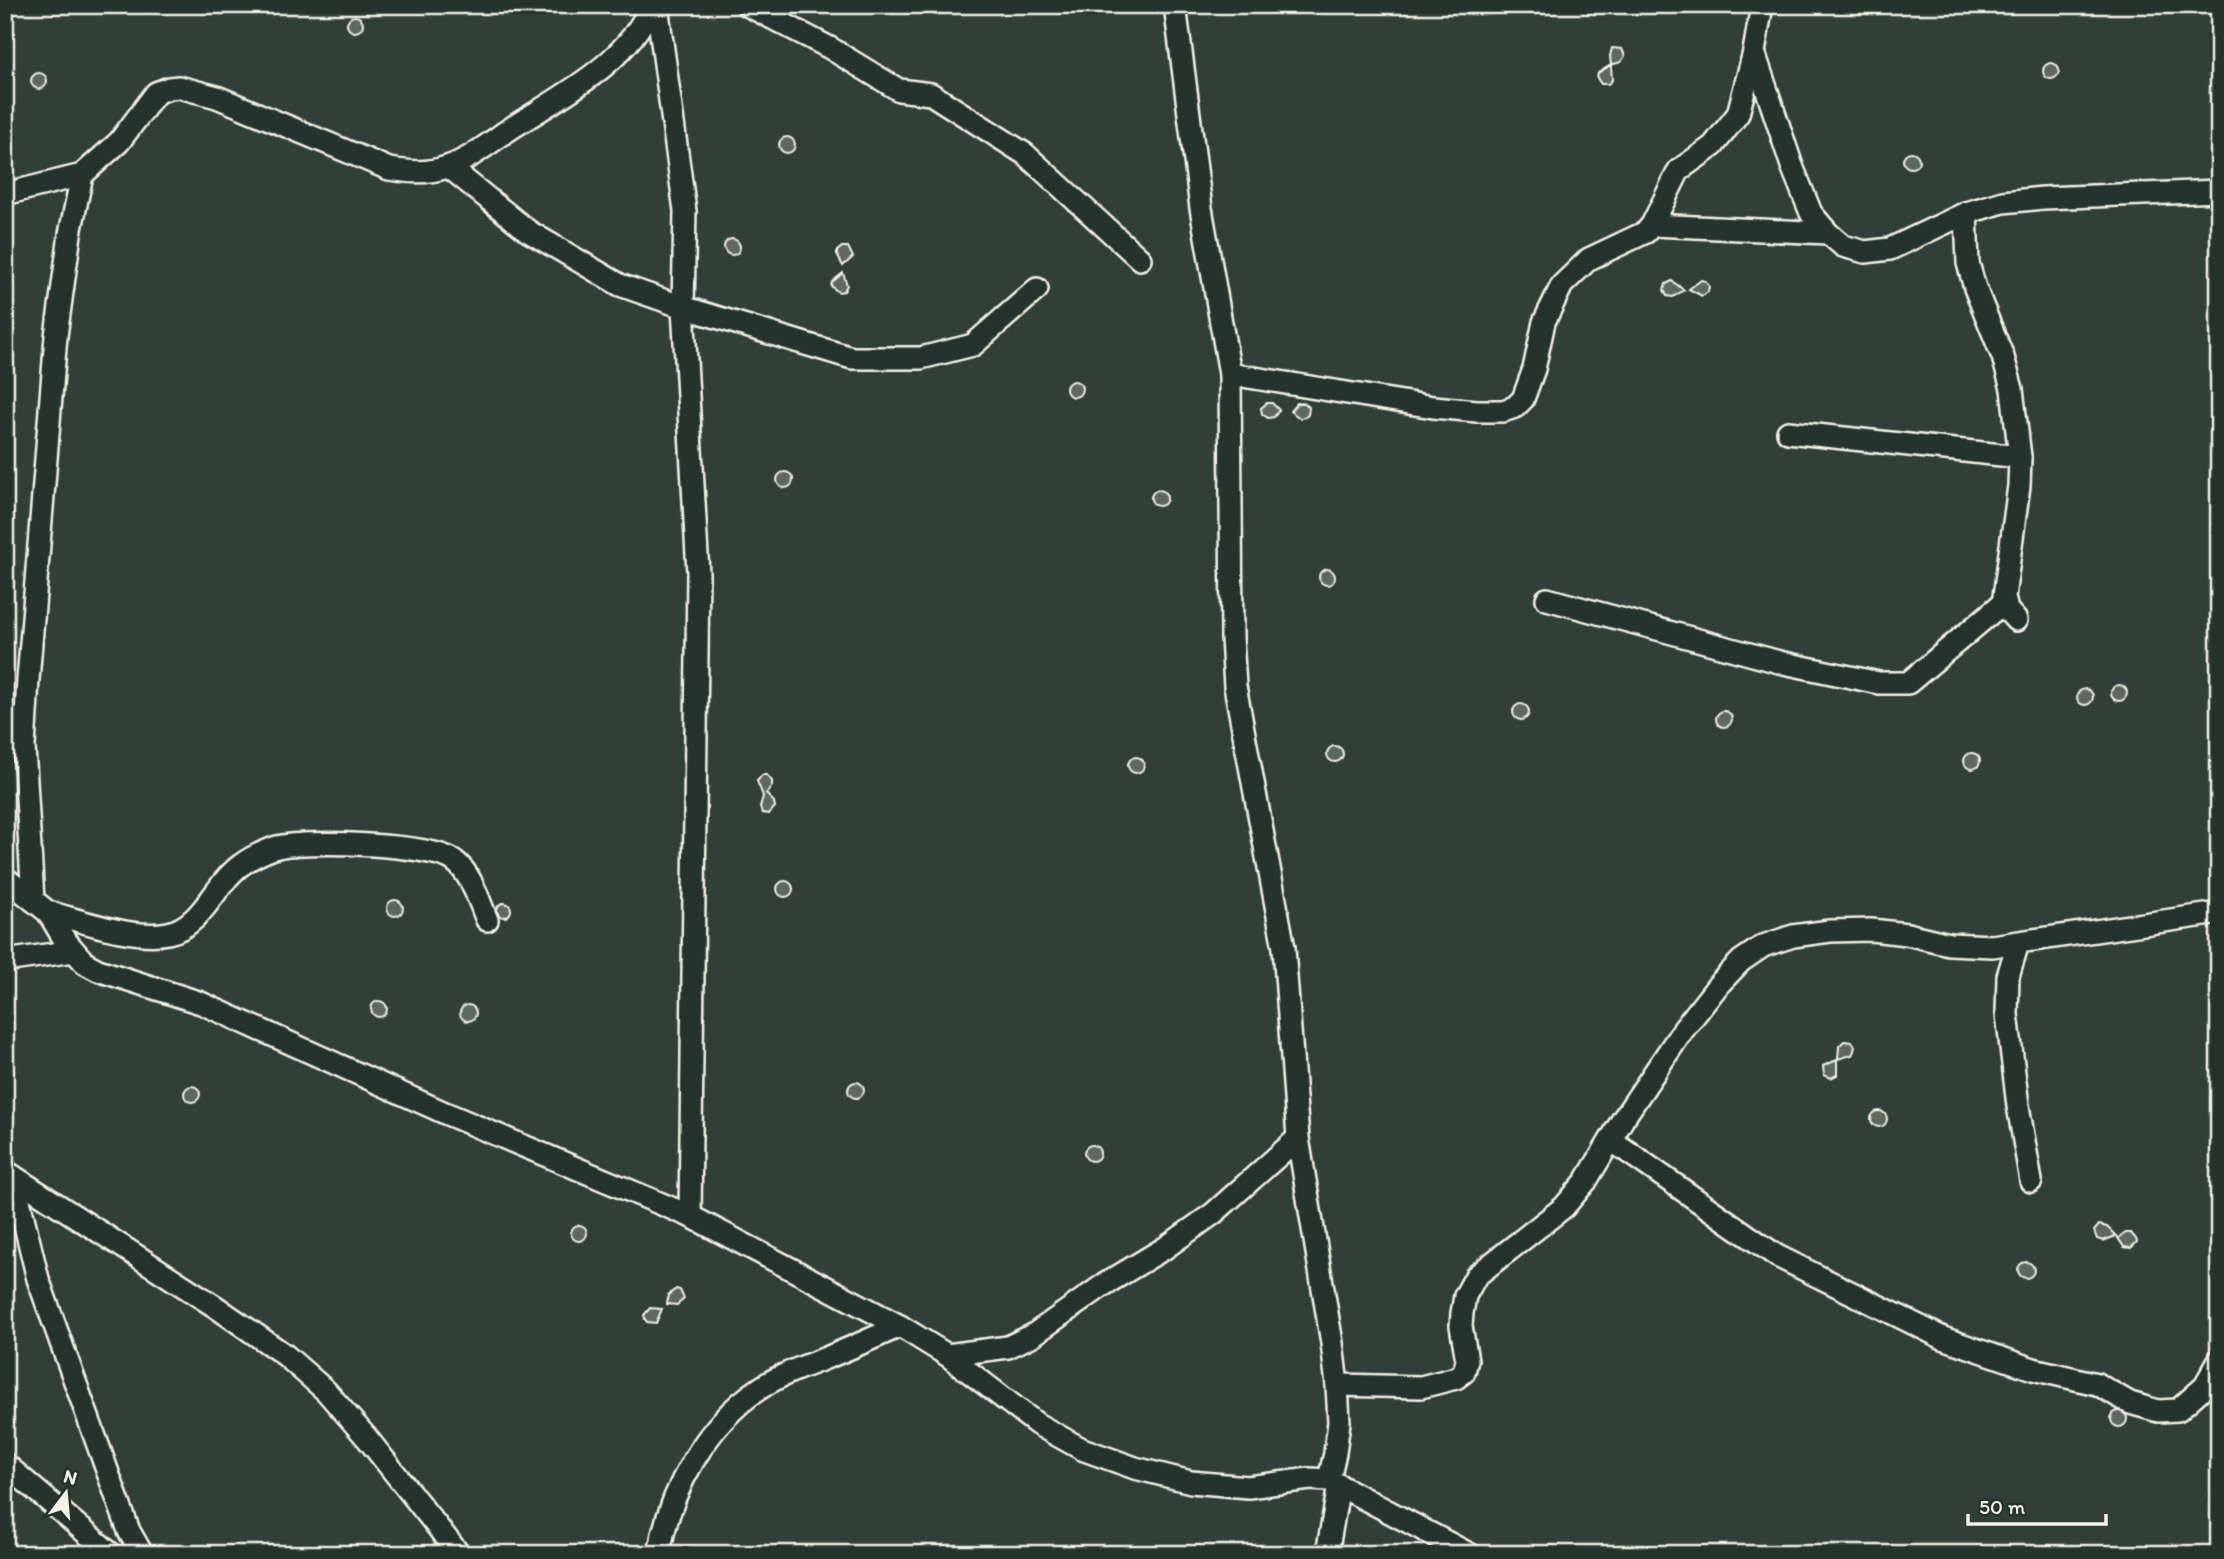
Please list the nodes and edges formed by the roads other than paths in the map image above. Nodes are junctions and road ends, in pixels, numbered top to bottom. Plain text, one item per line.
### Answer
1 (650, 5) edge
2 (657, 5) edge
3 (747, 5) edge
4 (1175, 5) edge
5 (1762, 5) edge
6 (1754, 52) junction
7 (449, 167) junction
8 (82, 175) junction
9 (2219, 191) edge
10 (5, 194) edge
11 (1966, 213) junction
12 (1652, 225) junction
13 (1828, 233) junction
14 (1140, 259) dead end
15 (1037, 289) dead end
16 (683, 307) junction
17 (1230, 374) junction
18 (1788, 432) dead end
19 (2020, 457) junction
20 (1547, 599) dead end
21 (2004, 602) junction
22 (2016, 620) dead end
23 (5, 878) edge
24 (40, 906) junction
25 (2219, 914) edge
26 (487, 920) dead end
27 (2018, 943) junction
28 (74, 951) junction
29 (5, 961) edge
30 (1298, 1138) junction
31 (1611, 1140) junction
32 (9, 1174) edge
33 (2031, 1181) dead end
34 (690, 1216) junction
35 (900, 1326) junction
36 (947, 1355) junction
37 (2219, 1360) edge
38 (1337, 1385) junction
39 (5, 1464) edge
40 (1334, 1483) junction
41 (658, 1550) edge
42 (111, 1554) edge
43 (142, 1554) edge
44 (459, 1554) edge
45 (1327, 1554) edge
46 (1469, 1554) edge

1 - 7 street
2 - 16 street
3 - 14 street
4 - 17 street
5 - 6 street
6 - 12 street
6 - 13 street
7 - 8 street
7 - 16 street
8 - 10 street
8 - 24 street
9 - 11 street
11 - 13 street
11 - 19 street
12 - 13 street
12 - 17 street
15 - 16 street
16 - 34 street
17 - 30 street
18 - 19 street
19 - 21 street
20 - 21 street
21 - 22 street
23 - 24 street
24 - 26 street
24 - 28 street
25 - 27 street
27 - 31 street
27 - 33 street
28 - 29 street
28 - 34 street
30 - 36 street
30 - 38 street
31 - 37 street
31 - 38 street
32 - 43 street
32 - 44 street
34 - 35 street
35 - 36 street
35 - 41 street
36 - 40 street
38 - 40 street
39 - 42 street
40 - 45 street
40 - 46 street

